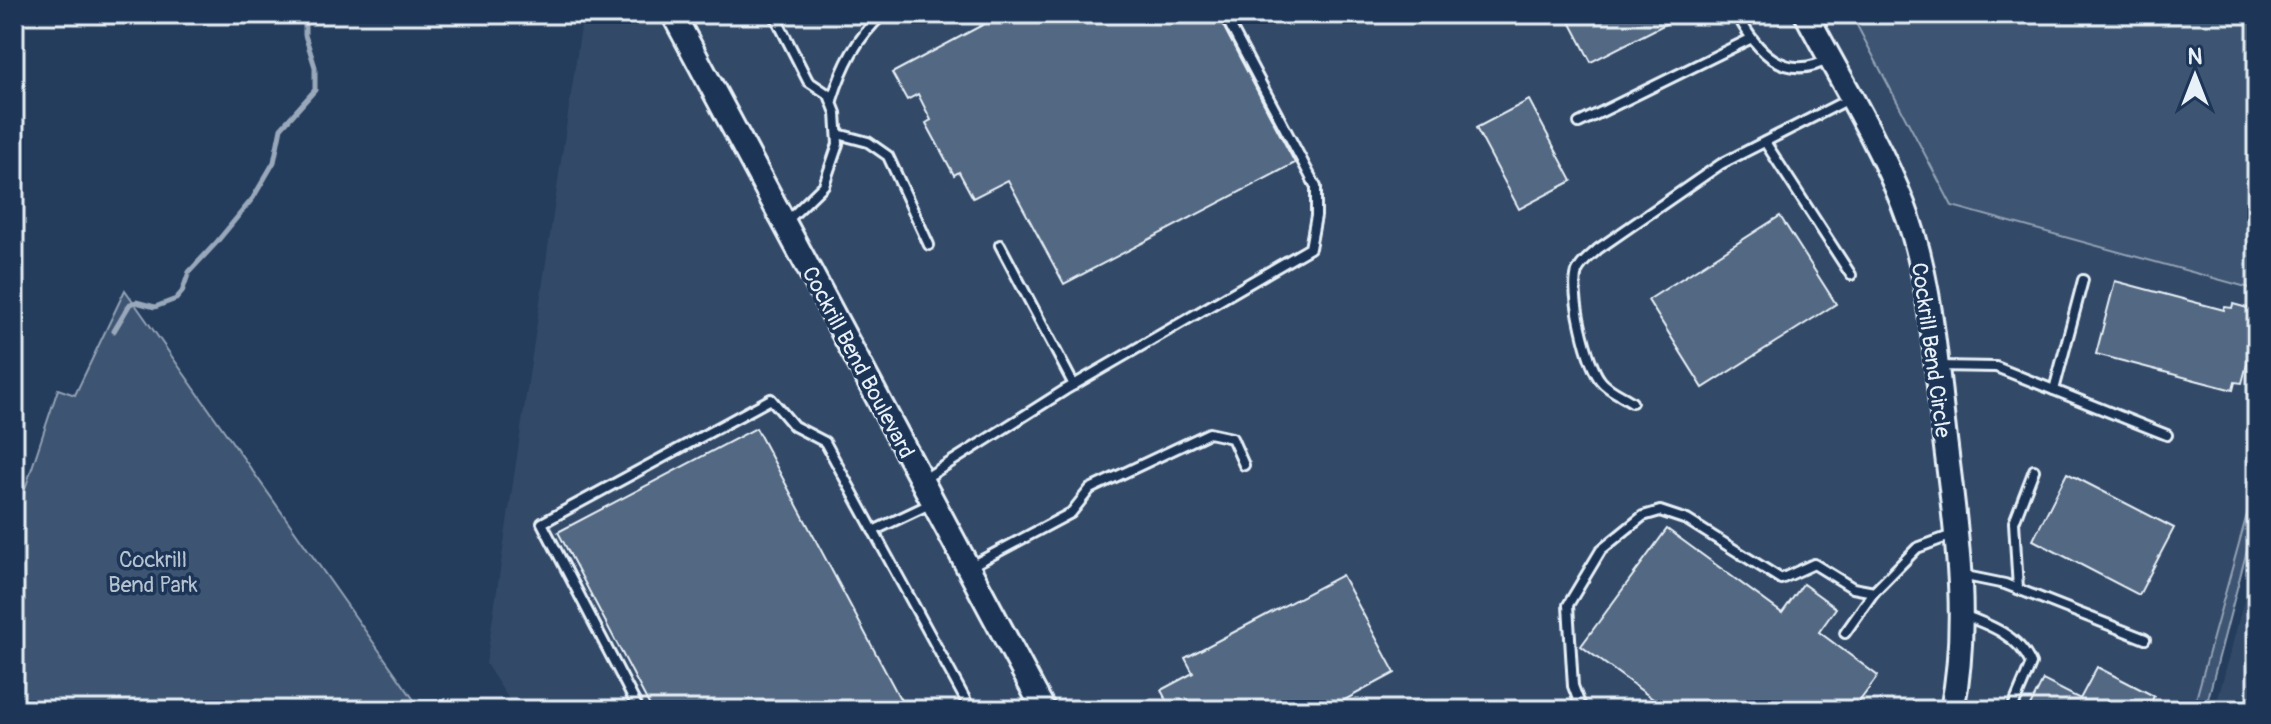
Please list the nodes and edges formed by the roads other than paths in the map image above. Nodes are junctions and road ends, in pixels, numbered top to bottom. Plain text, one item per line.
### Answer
1 (673, 14) edge
2 (774, 14) edge
3 (883, 14) edge
4 (1224, 14) edge
5 (1737, 14) edge
6 (1806, 14) edge
7 (1750, 39) junction
8 (1829, 59) junction
9 (1850, 98) junction
10 (832, 101) junction
11 (1579, 123) dead end
12 (838, 134) junction
13 (1765, 142) junction
14 (785, 223) junction
15 (929, 245) dead end
16 (1000, 245) dead end
17 (1851, 275) dead end
18 (2083, 280) dead end
19 (1937, 366) junction
20 (1074, 385) junction
21 (2054, 390) junction
22 (1632, 402) dead end
23 (2167, 435) dead end
24 (1244, 465) dead end
25 (2034, 470) dead end
26 (921, 480) junction
27 (933, 502) junction
28 (873, 531) junction
29 (1956, 534) junction
30 (968, 568) junction
31 (1960, 575) junction
32 (2018, 589) junction
33 (1874, 592) junction
34 (1962, 615) junction
35 (1845, 633) dead end
36 (2145, 639) dead end
37 (1957, 709) edge
38 (639, 710) edge
39 (971, 710) edge
40 (1044, 710) edge
41 (1582, 710) edge
42 (2009, 710) edge

1 - 14 street, Cockrill Bend Boulevard
2 - 10 lane
3 - 10 lane
4 - 20 lane
5 - 7 lane
6 - 8 street, Cockrill Bend Circle
7 - 8 lane
7 - 11 lane
8 - 9 street, Cockrill Bend Circle
9 - 13 lane
9 - 19 street, Cockrill Bend Circle
10 - 12 lane
12 - 14 lane
12 - 15 lane
13 - 17 lane
13 - 22 lane
14 - 26 street, Cockrill Bend Boulevard
16 - 20 lane
18 - 21 lane
19 - 21 lane
19 - 29 street, Cockrill Bend Circle
20 - 26 lane
21 - 23 lane
24 - 30 lane
25 - 32 lane
26 - 27 street, Cockrill Bend Boulevard
27 - 28 lane
27 - 30 street, Cockrill Bend Boulevard
28 - 38 lane
28 - 39 lane
29 - 31 street, Cockrill Bend Circle
29 - 33 lane
30 - 40 street, Cockrill Bend Boulevard
31 - 32 lane
31 - 34 street, Cockrill Bend Circle
32 - 36 lane
33 - 35 lane
33 - 41 lane
34 - 37 street, Cockrill Bend Circle
34 - 42 lane

